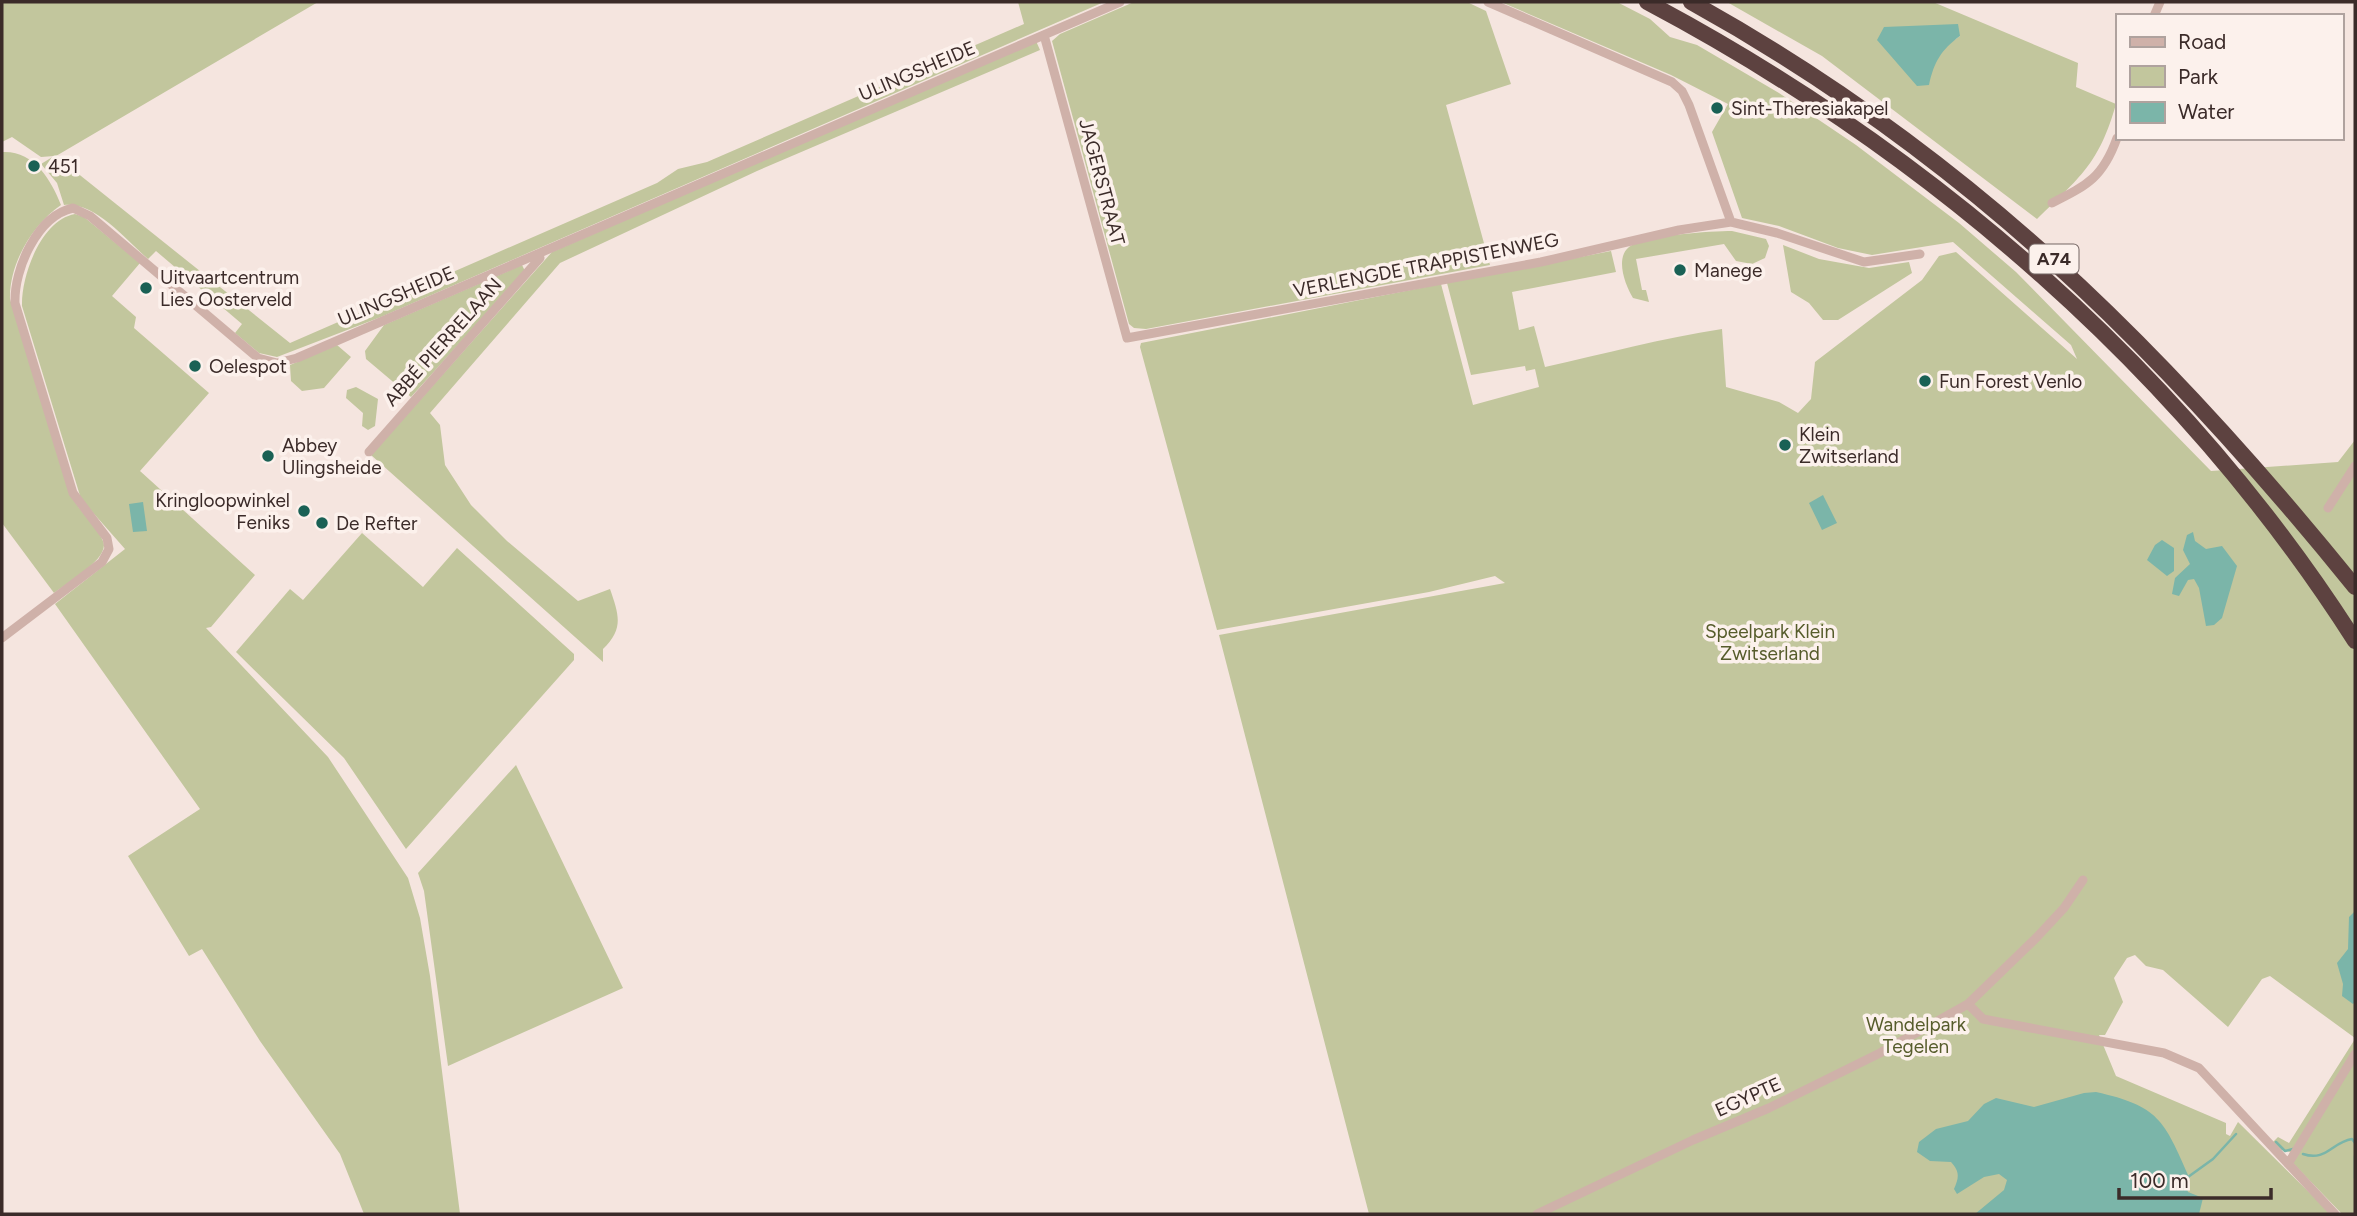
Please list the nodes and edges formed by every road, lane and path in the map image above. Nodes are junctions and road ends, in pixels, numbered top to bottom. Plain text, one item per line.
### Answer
1 (1120, 2) edge
2 (1488, 2) edge
3 (1647, 2) edge
4 (1690, 2) edge
5 (1044, 35) junction
6 (2116, 140) edge
7 (2052, 202) dead end
8 (1731, 222) junction
9 (1920, 254) dead end
10 (538, 255) junction
11 (1127, 338) joint
12 (369, 452) dead end
13 (2355, 466) edge
14 (2328, 508) dead end
15 (2355, 587) edge
16 (2, 638) edge
17 (2355, 640) edge
18 (2083, 880) dead end
19 (1968, 1004) junction
20 (2355, 1054) edge
21 (2288, 1164) junction
22 (1537, 1214) edge
23 (2335, 1214) edge

1 - 5 street, ULINGSHEIDE
2 - 8 street
3 - 17 highway, A74
4 - 15 highway, A74
5 - 10 street, ULINGSHEIDE
5 - 11 street, JAGERSTRAAT
6 - 7 street
8 - 9 street
8 - 11 street, VERLENGDE TRAPPISTENWEG
10 - 12 street, ABBÉ PIERRELAAN
10 - 16 street, ULINGSHEIDE
13 - 14 street
18 - 19 street, EGYPTE
19 - 21 street
19 - 22 street, EGYPTE
20 - 21 street
21 - 23 street

